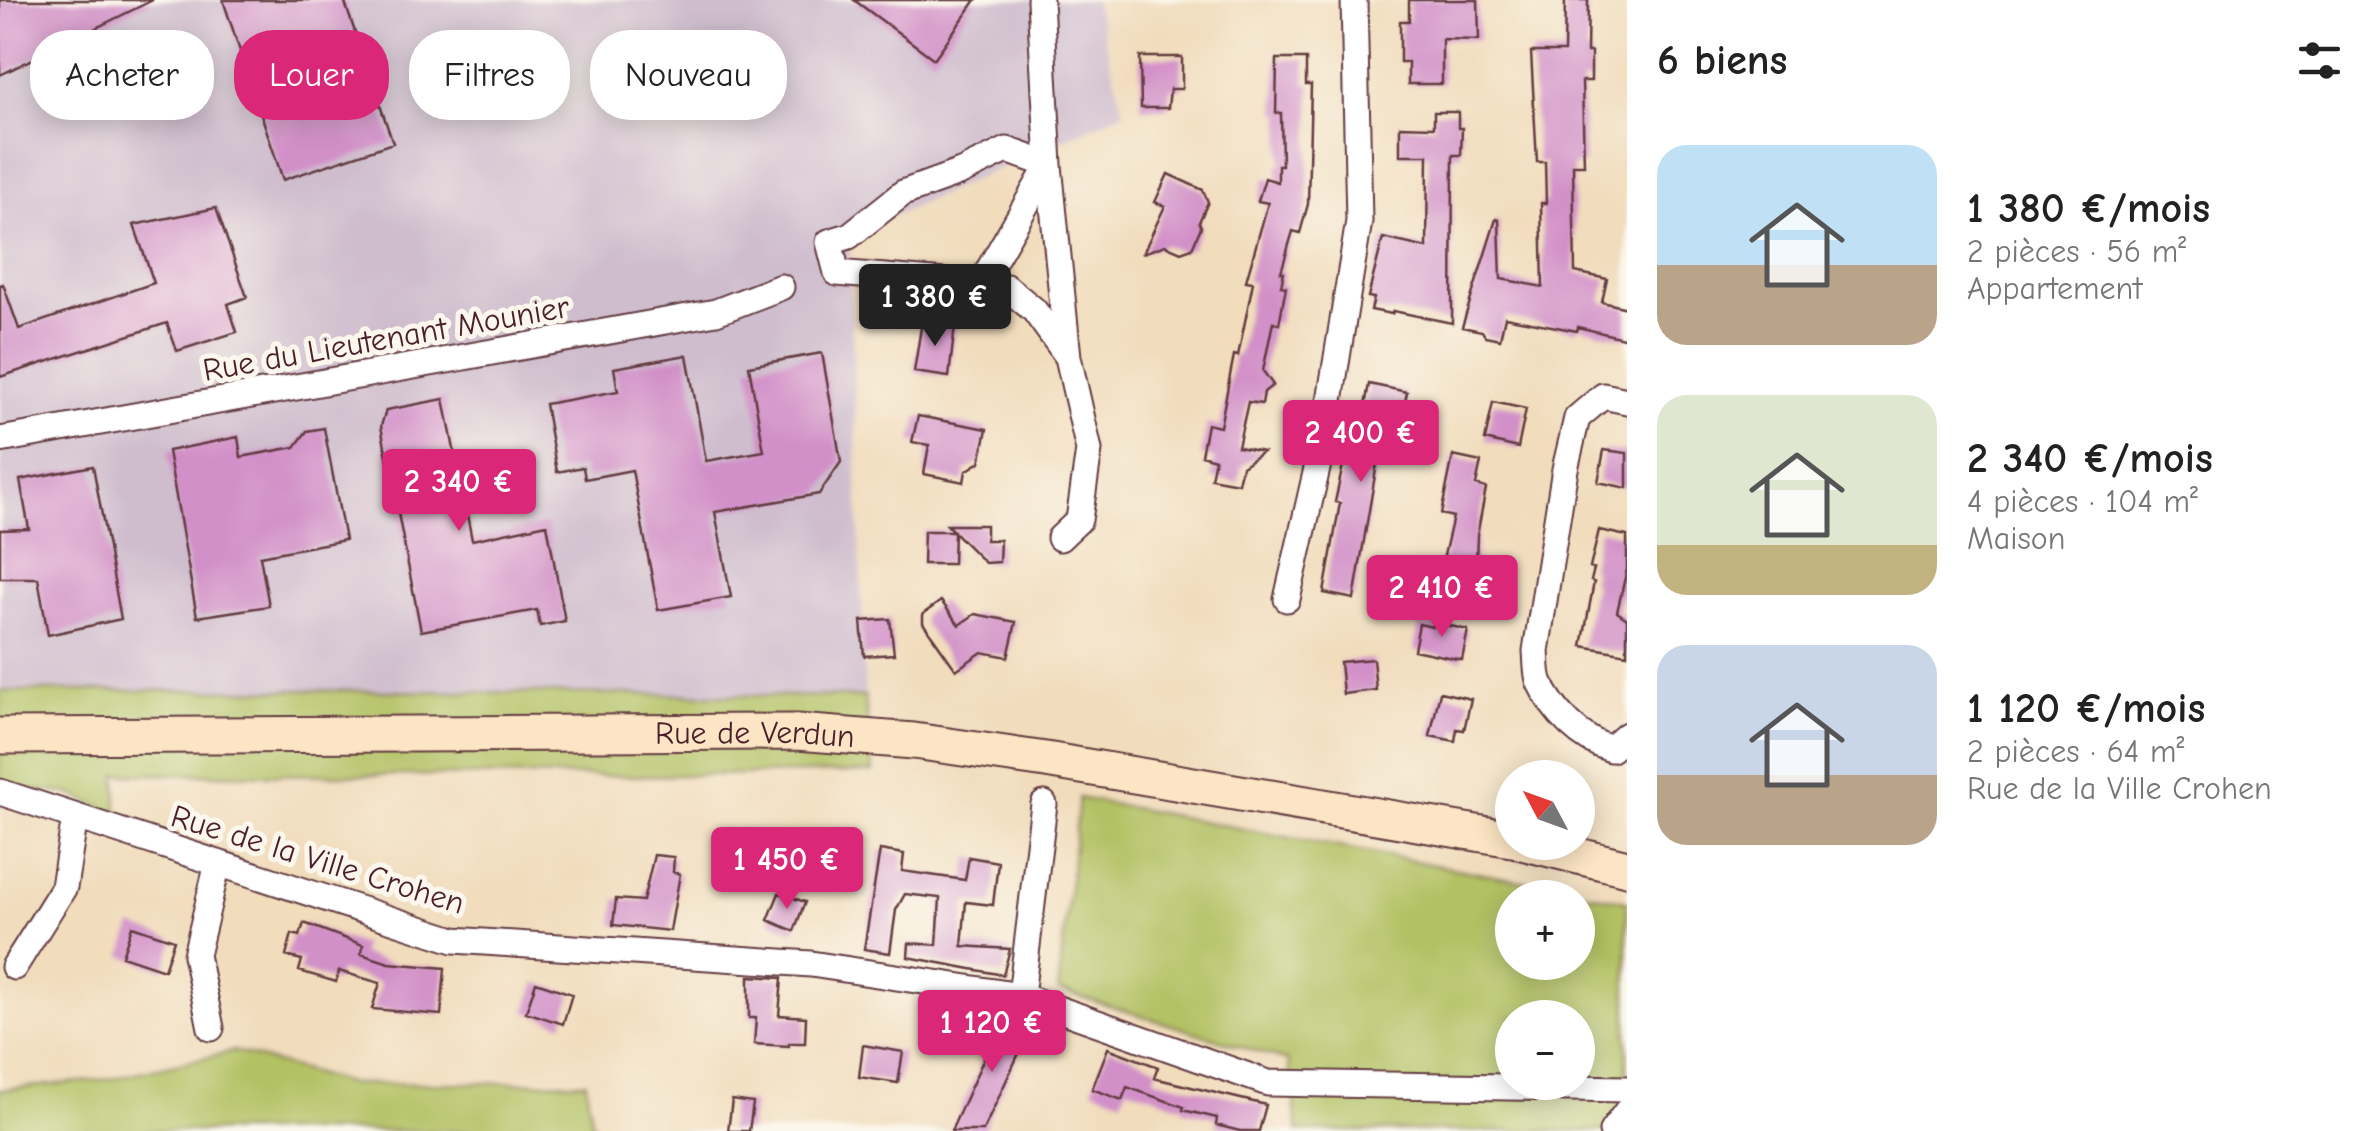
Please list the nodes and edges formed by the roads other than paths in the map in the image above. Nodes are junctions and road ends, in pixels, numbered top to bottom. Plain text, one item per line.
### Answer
1 (1040, 0) edge
2 (1354, 0) edge
3 (1049, 165) junction
4 (980, 285) junction
5 (781, 287) dead end
6 (1068, 357) junction
7 (1627, 401) edge
8 (0, 440) edge
9 (1060, 538) dead end
10 (1288, 599) dead end
11 (1627, 735) edge
12 (0, 736) edge
13 (0, 792) edge
14 (1044, 804) dead end
15 (75, 817) junction
16 (1495, 837) edge
17 (1595, 847) edge
18 (1627, 851) edge
19 (1594, 860) edge
20 (218, 863) junction
21 (1627, 868) edge
22 (14, 968) dead end
23 (1021, 996) junction
24 (211, 1028) dead end
25 (1627, 1089) edge
26 (1627, 1111) edge
27 (1612, 1131) edge

1 - 3 street
2 - 10 street
3 - 4 street
3 - 4 street
3 - 6 street
4 - 6 street
5 - 8 street, Rue du Lieutenant Mounier
6 - 9 street
7 - 11 street
12 - 16 main road, Rue de Verdun
13 - 15 street, Rue de la Ville Crohen
14 - 23 street
15 - 20 street, Rue de la Ville Crohen
15 - 22 street
17 - 18 main road
19 - 21 main road, Rue de Verdun
20 - 23 street, Rue de la Ville Crohen
20 - 24 street
23 - 25 street, Rue de la Ville Crohen
26 - 27 street

